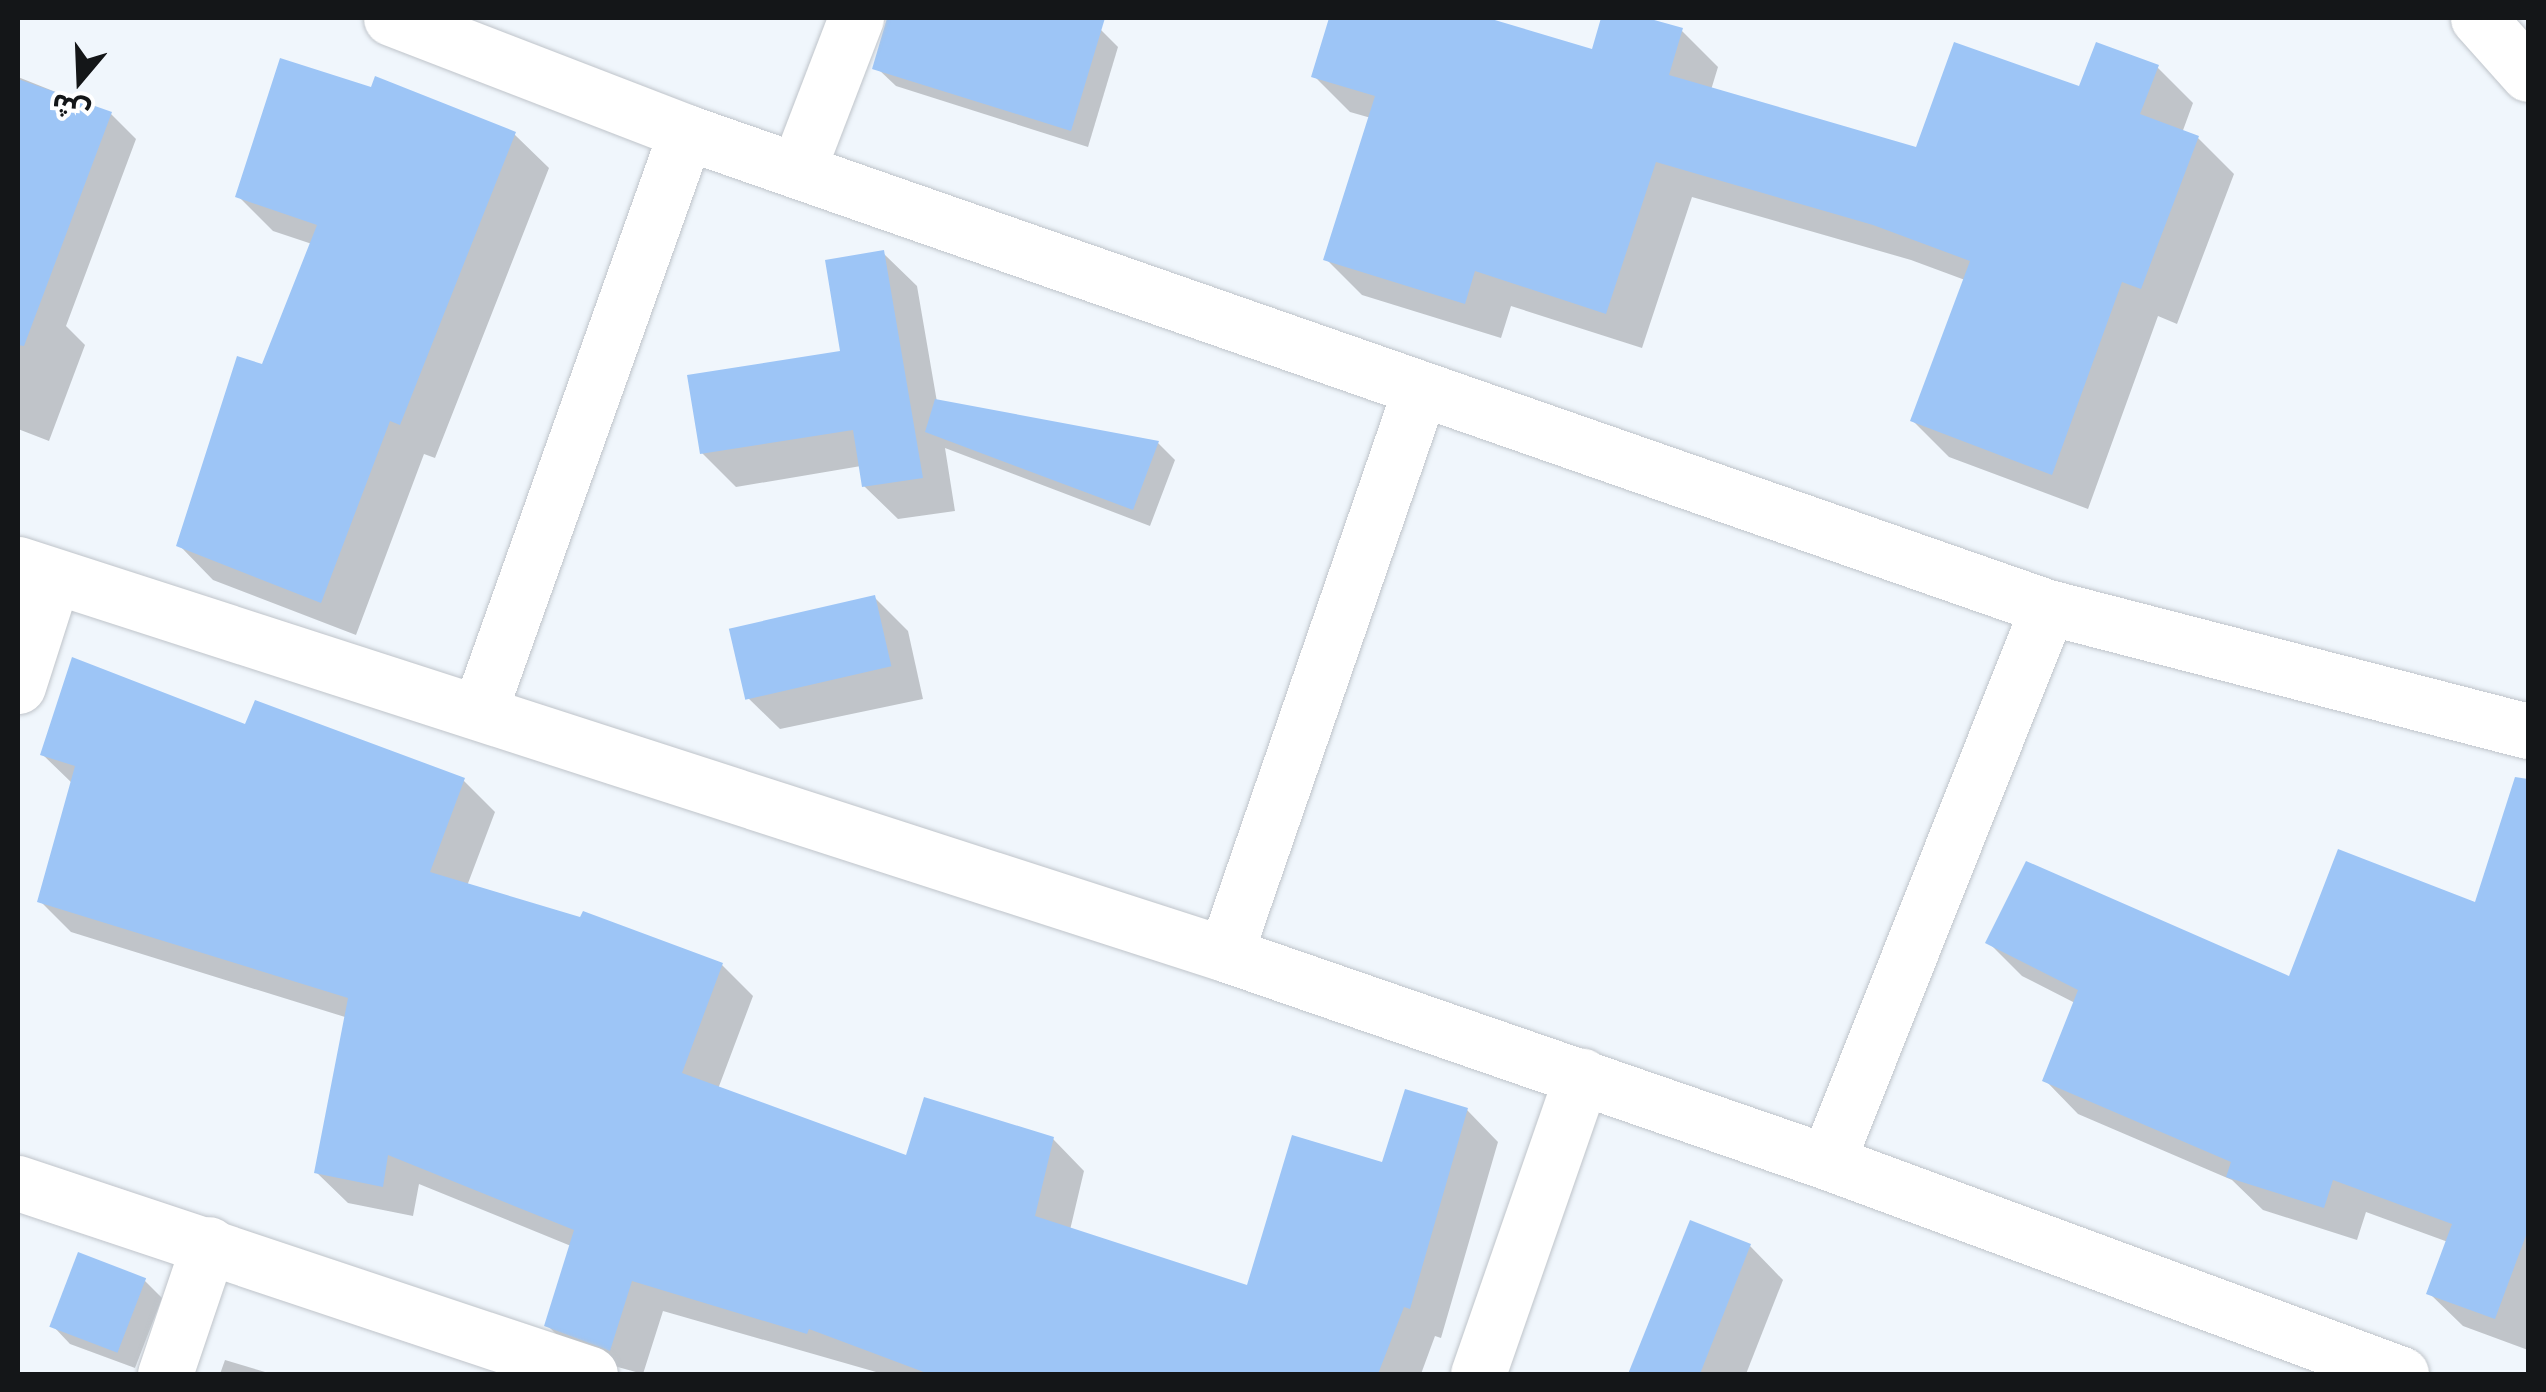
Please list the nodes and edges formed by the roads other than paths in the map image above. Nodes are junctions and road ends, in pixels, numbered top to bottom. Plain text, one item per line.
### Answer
1 (391, 18) edge
2 (856, 18) edge
3 (2478, 18) edge
4 (2528, 74) edge
5 (686, 132) junction
6 (798, 169) junction
7 (1420, 390) junction
8 (35, 570) edge
9 (2048, 606) junction
10 (18, 686) edge
11 (480, 712) junction
12 (2528, 731) edge
13 (1226, 954) junction
14 (1582, 1076) junction
15 (1827, 1162) junction
16 (18, 1183) edge
17 (209, 1244) junction
18 (165, 1374) edge
19 (590, 1374) edge
20 (1478, 1374) edge
21 (2401, 1374) edge

1 - 5 street
2 - 6 street
3 - 4 street
5 - 6 street
5 - 11 street
6 - 7 street
7 - 9 street
7 - 13 street
8 - 10 street
8 - 11 street
9 - 12 street
9 - 15 street
11 - 13 street
13 - 14 street
14 - 15 street
14 - 20 street
15 - 21 street
16 - 17 street
17 - 18 street
17 - 19 street

